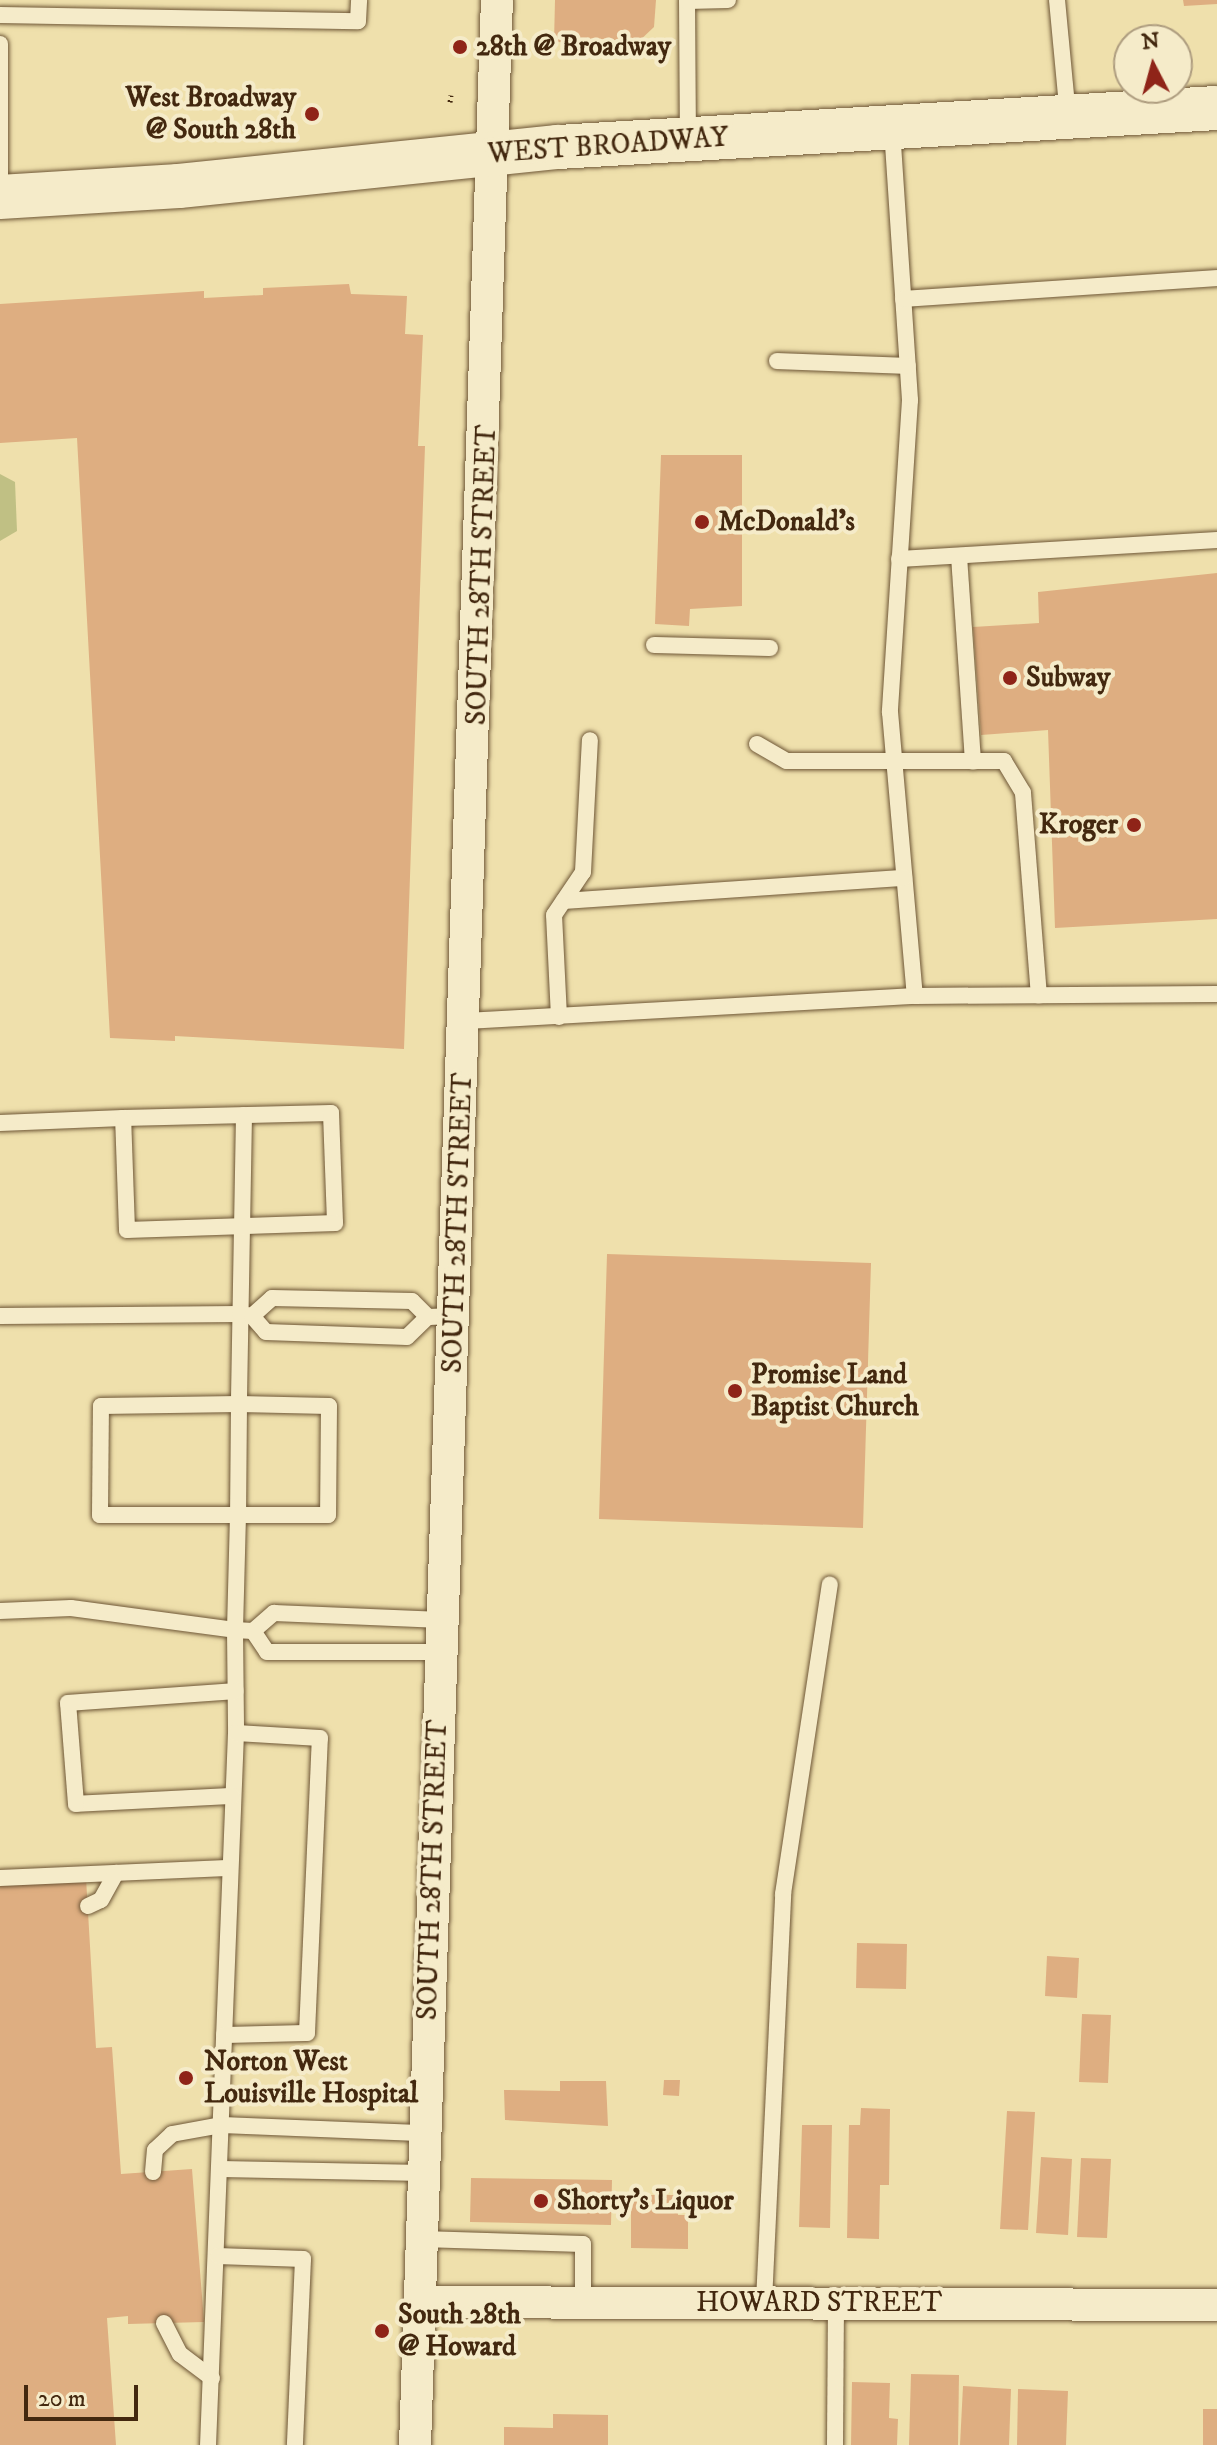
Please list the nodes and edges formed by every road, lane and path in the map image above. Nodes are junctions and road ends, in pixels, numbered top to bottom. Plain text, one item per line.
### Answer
1 (205, 0) edge
2 (359, 0) edge
3 (497, 0) edge
4 (687, 0) edge
5 (728, 0) edge
6 (1057, 0) edge
7 (119, 9) edge
8 (0, 15) edge
9 (204, 18) junction
10 (0, 44) edge
11 (1217, 108) edge
12 (1068, 118) junction
13 (892, 129) junction
14 (688, 141) junction
15 (496, 153) junction
16 (0, 197) edge
17 (1217, 278) edge
18 (903, 299) junction
19 (777, 361) dead end
20 (908, 366) junction
21 (1217, 540) edge
22 (959, 556) junction
23 (899, 559) junction
24 (654, 645) dead end
25 (770, 648) dead end
26 (590, 740) dead end
27 (757, 744) dead end
28 (973, 762) junction
29 (894, 765) junction
30 (904, 878) junction
31 (564, 901) junction
32 (1217, 994) edge
33 (1039, 995) junction
34 (915, 996) junction
35 (559, 1017) junction
36 (466, 1021) junction
37 (244, 1115) junction
38 (123, 1118) junction
39 (0, 1123) edge
40 (242, 1227) junction
41 (246, 1315) junction
42 (0, 1316) edge
43 (442, 1316) junction
44 (239, 1404) junction
45 (238, 1515) junction
46 (830, 1585) dead end
47 (0, 1611) edge
48 (442, 1620) junction
49 (235, 1630) junction
50 (253, 1631) junction
51 (440, 1652) junction
52 (236, 1691) junction
53 (236, 1733) junction
54 (232, 1796) junction
55 (227, 1868) junction
56 (116, 1873) junction
57 (0, 1878) edge
58 (88, 1906) dead end
59 (224, 2035) junction
60 (222, 2125) junction
61 (425, 2133) junction
62 (221, 2169) junction
63 (153, 2172) dead end
64 (424, 2173) junction
65 (422, 2239) junction
66 (218, 2256) junction
67 (420, 2302) junction
68 (764, 2302) junction
69 (583, 2303) junction
70 (836, 2303) junction
71 (1217, 2305) edge
72 (164, 2323) dead end
73 (212, 2378) junction
74 (208, 2445) edge
75 (295, 2445) edge
76 (415, 2445) edge
77 (835, 2445) edge

1 - 9 lane
2 - 9 lane
3 - 15 street, SOUTH 28TH STREET
4 - 5 lane
4 - 14 lane
6 - 12 lane
7 - 8 lane
7 - 9 lane
10 - 16 lane
11 - 12 street, WEST BROADWAY
12 - 13 street, WEST BROADWAY
13 - 14 street, WEST BROADWAY
13 - 18 lane
14 - 15 street, WEST BROADWAY
15 - 16 street, WEST BROADWAY
15 - 36 street, SOUTH 28TH STREET
17 - 18 lane
18 - 20 lane
19 - 20 lane
20 - 23 lane
21 - 22 lane
22 - 23 lane
22 - 28 lane
23 - 29 lane
24 - 25 lane
26 - 31 lane
27 - 29 lane
28 - 29 lane
28 - 33 lane
29 - 30 lane
30 - 31 lane
30 - 34 lane
31 - 35 lane
32 - 33 lane
33 - 34 lane
34 - 35 lane
35 - 36 lane
36 - 43 street, SOUTH 28TH STREET
37 - 38 lane
37 - 40 lane
37 - 40 lane
38 - 39 lane
38 - 40 lane
40 - 41 lane
41 - 42 lane
41 - 43 lane
41 - 43 lane
41 - 44 lane
43 - 48 street, SOUTH 28TH STREET
44 - 45 lane
44 - 45 lane
44 - 45 lane
45 - 49 lane
46 - 68 lane
47 - 49 lane
48 - 50 lane
48 - 51 street, SOUTH 28TH STREET
49 - 50 lane
49 - 52 lane
50 - 51 lane
51 - 61 street, SOUTH 28TH STREET
52 - 53 lane
52 - 54 lane
53 - 54 lane
53 - 59 lane
54 - 55 lane
55 - 56 lane
55 - 59 lane
56 - 57 lane
56 - 58 lane
59 - 60 lane
60 - 61 lane
60 - 62 lane
60 - 63 lane
61 - 64 street, SOUTH 28TH STREET
62 - 64 lane
62 - 66 lane
64 - 65 street, SOUTH 28TH STREET
65 - 67 street, SOUTH 28TH STREET
65 - 69 lane
66 - 73 lane
66 - 75 lane
67 - 69 street, HOWARD STREET
67 - 76 street, SOUTH 28TH STREET
68 - 69 street, HOWARD STREET
68 - 70 street, HOWARD STREET
70 - 71 street, HOWARD STREET
70 - 77 lane
72 - 73 lane
73 - 74 lane

